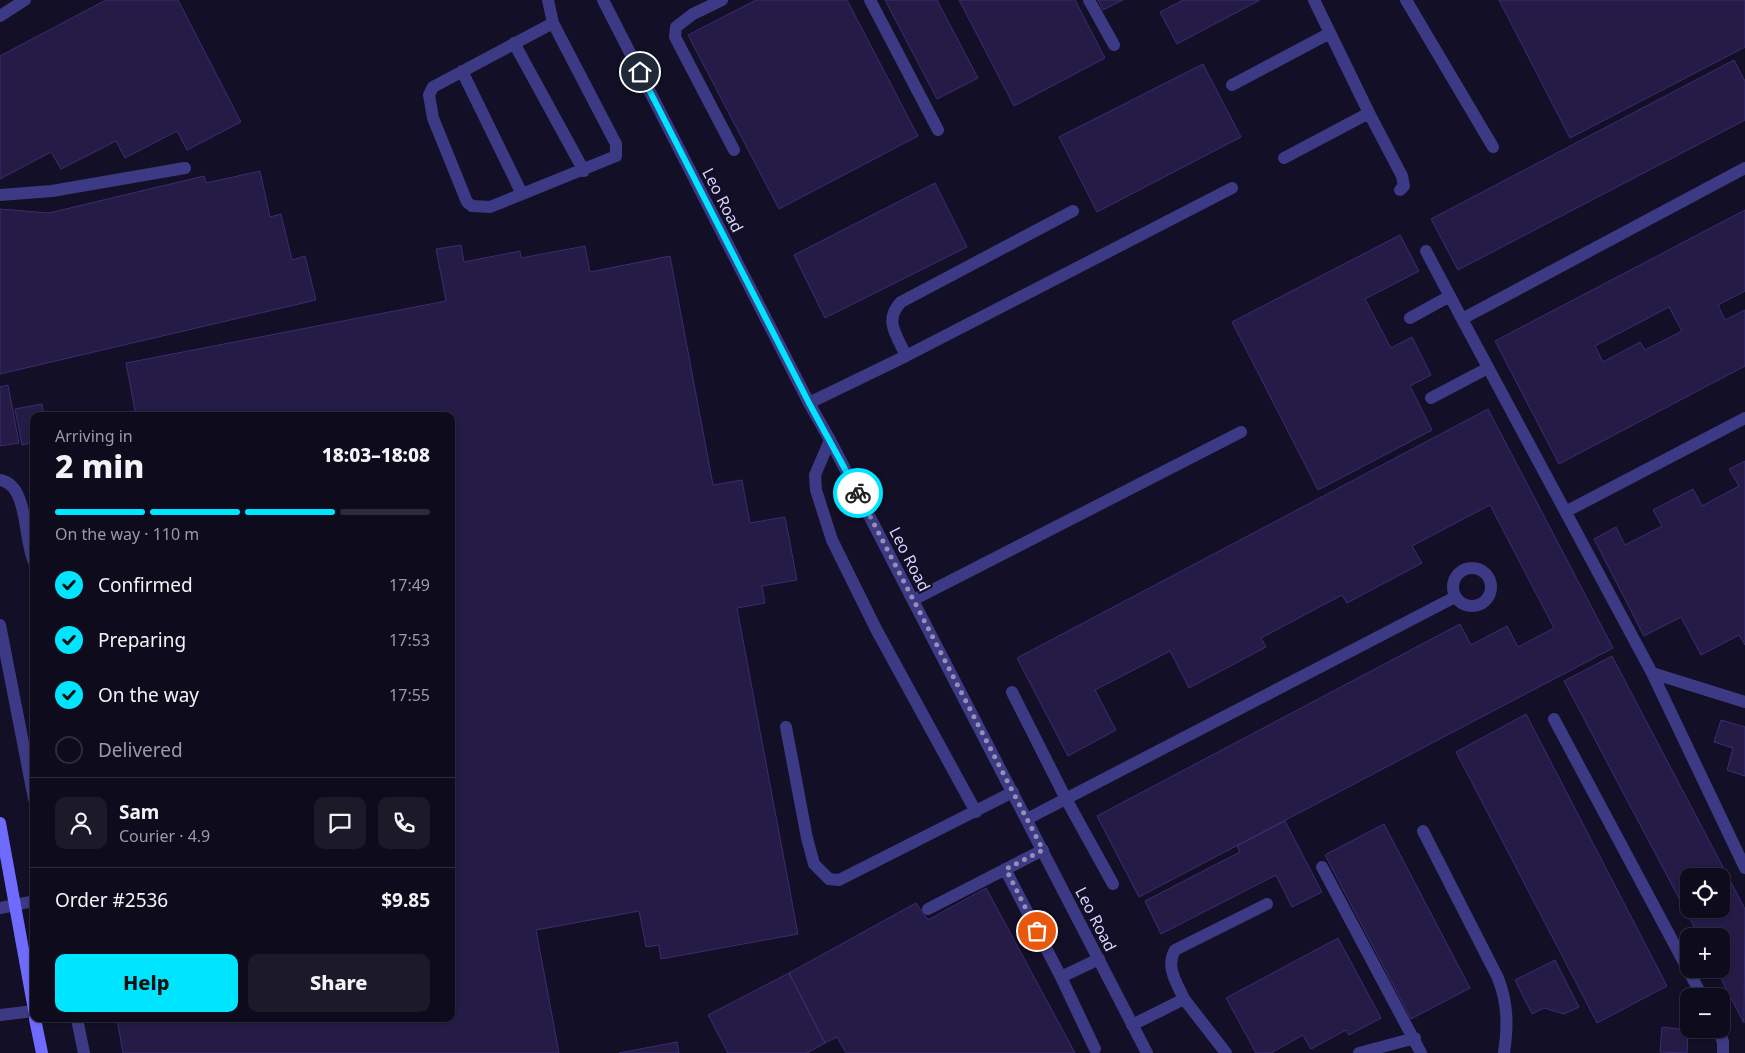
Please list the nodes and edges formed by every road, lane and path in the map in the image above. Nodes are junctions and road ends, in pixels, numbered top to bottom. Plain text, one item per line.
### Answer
1 (26, 0) edge
2 (548, 0) edge
3 (722, 0) edge
4 (870, 0) edge
5 (1089, 0) edge
6 (1314, 0) edge
7 (1406, 0) edge
8 (606, 1) edge
9 (0, 16) edge
10 (553, 23) junction
11 (1330, 33) junction
12 (514, 43) junction
13 (1114, 45) dead end
14 (462, 71) junction
15 (1232, 85) dead end
16 (1369, 113) junction
17 (938, 130) dead end
18 (1493, 147) dead end
19 (734, 150) dead end
20 (1284, 158) dead end
21 (185, 168) dead end
22 (1745, 168) edge
23 (584, 170) junction
24 (1232, 188) dead end
25 (1400, 190) dead end
26 (522, 194) junction
27 (0, 195) edge
28 (1073, 211) dead end
29 (1426, 251) dead end
30 (1450, 296) junction
31 (1410, 318) dead end
32 (1462, 319) junction
33 (906, 356) junction
34 (1488, 368) junction
35 (1431, 398) dead end
36 (809, 403) junction
37 (1745, 418) edge
38 (1241, 432) dead end
39 (830, 440) junction
40 (0, 480) edge
41 (1566, 511) junction
42 (30, 545) edge
43 (1455, 597) dead end
44 (913, 600) junction
45 (0, 625) edge
46 (1652, 673) junction
47 (1012, 692) dead end
48 (1745, 702) edge
49 (1554, 719) dead end
50 (786, 727) dead end
51 (30, 779) edge
52 (1013, 792) junction
53 (1066, 799) junction
54 (976, 812) junction
55 (1027, 819) junction
56 (0, 823) edge
57 (1423, 831) dead end
58 (1043, 850) junction
59 (1322, 867) dead end
60 (1745, 868) edge
61 (1006, 869) junction
62 (1113, 884) dead end
63 (30, 902) edge
64 (1267, 904) dead end
65 (15, 905) junction
66 (0, 908) edge
67 (928, 909) dead end
68 (1098, 958) junction
69 (1061, 977) junction
70 (30, 988) edge
71 (1698, 988) edge
72 (1184, 999) junction
73 (30, 1010) edge
74 (0, 1014) edge
75 (36, 1022) edge
76 (78, 1022) edge
77 (1132, 1025) junction
78 (1415, 1038) junction
79 (1721, 1038) edge
80 (1095, 1049) dead end
81 (42, 1053) edge
82 (84, 1053) edge
83 (1147, 1053) edge
84 (1226, 1053) edge
85 (1359, 1053) edge
86 (1421, 1053) edge
87 (1504, 1053) edge
88 (1723, 1053) edge

1 - 9 street
2 - 10 street
3 - 19 street
4 - 17 street
5 - 13 street
6 - 11 street
7 - 18 street
8 - 36 street, Leo Road
10 - 12 street
10 - 23 street
11 - 15 street
11 - 16 street
12 - 14 street
12 - 23 street
14 - 26 street
14 - 26 street
16 - 20 street
16 - 25 street
21 - 27 street
22 - 32 street
23 - 26 street
24 - 33 street
28 - 33 street
29 - 30 street
30 - 31 street
30 - 32 street
32 - 34 street
33 - 36 street
34 - 35 street
34 - 41 street
36 - 39 street, Leo Road
37 - 41 street
38 - 44 street
39 - 44 street, Leo Road
39 - 54 street
40 - 42 street
41 - 46 street
43 - 53 street
44 - 52 street, Leo Road
45 - 51 street
46 - 48 street
46 - 60 street
47 - 53 street
49 - 71 street
50 - 54 street
52 - 54 street
52 - 55 street, Leo Road
53 - 55 street
53 - 62 street
55 - 58 street, Leo Road
56 - 65 main road
57 - 87 street
58 - 61 street
58 - 68 street, Leo Road
59 - 78 street
61 - 67 street
61 - 69 street
63 - 65 street
64 - 72 street
65 - 66 street
65 - 70 main road
68 - 69 street
68 - 77 street, Leo Road
69 - 80 street
72 - 77 street
72 - 84 street
73 - 74 street
75 - 81 main road
76 - 82 street
77 - 83 street, Leo Road
78 - 85 street
78 - 86 street
79 - 88 street

